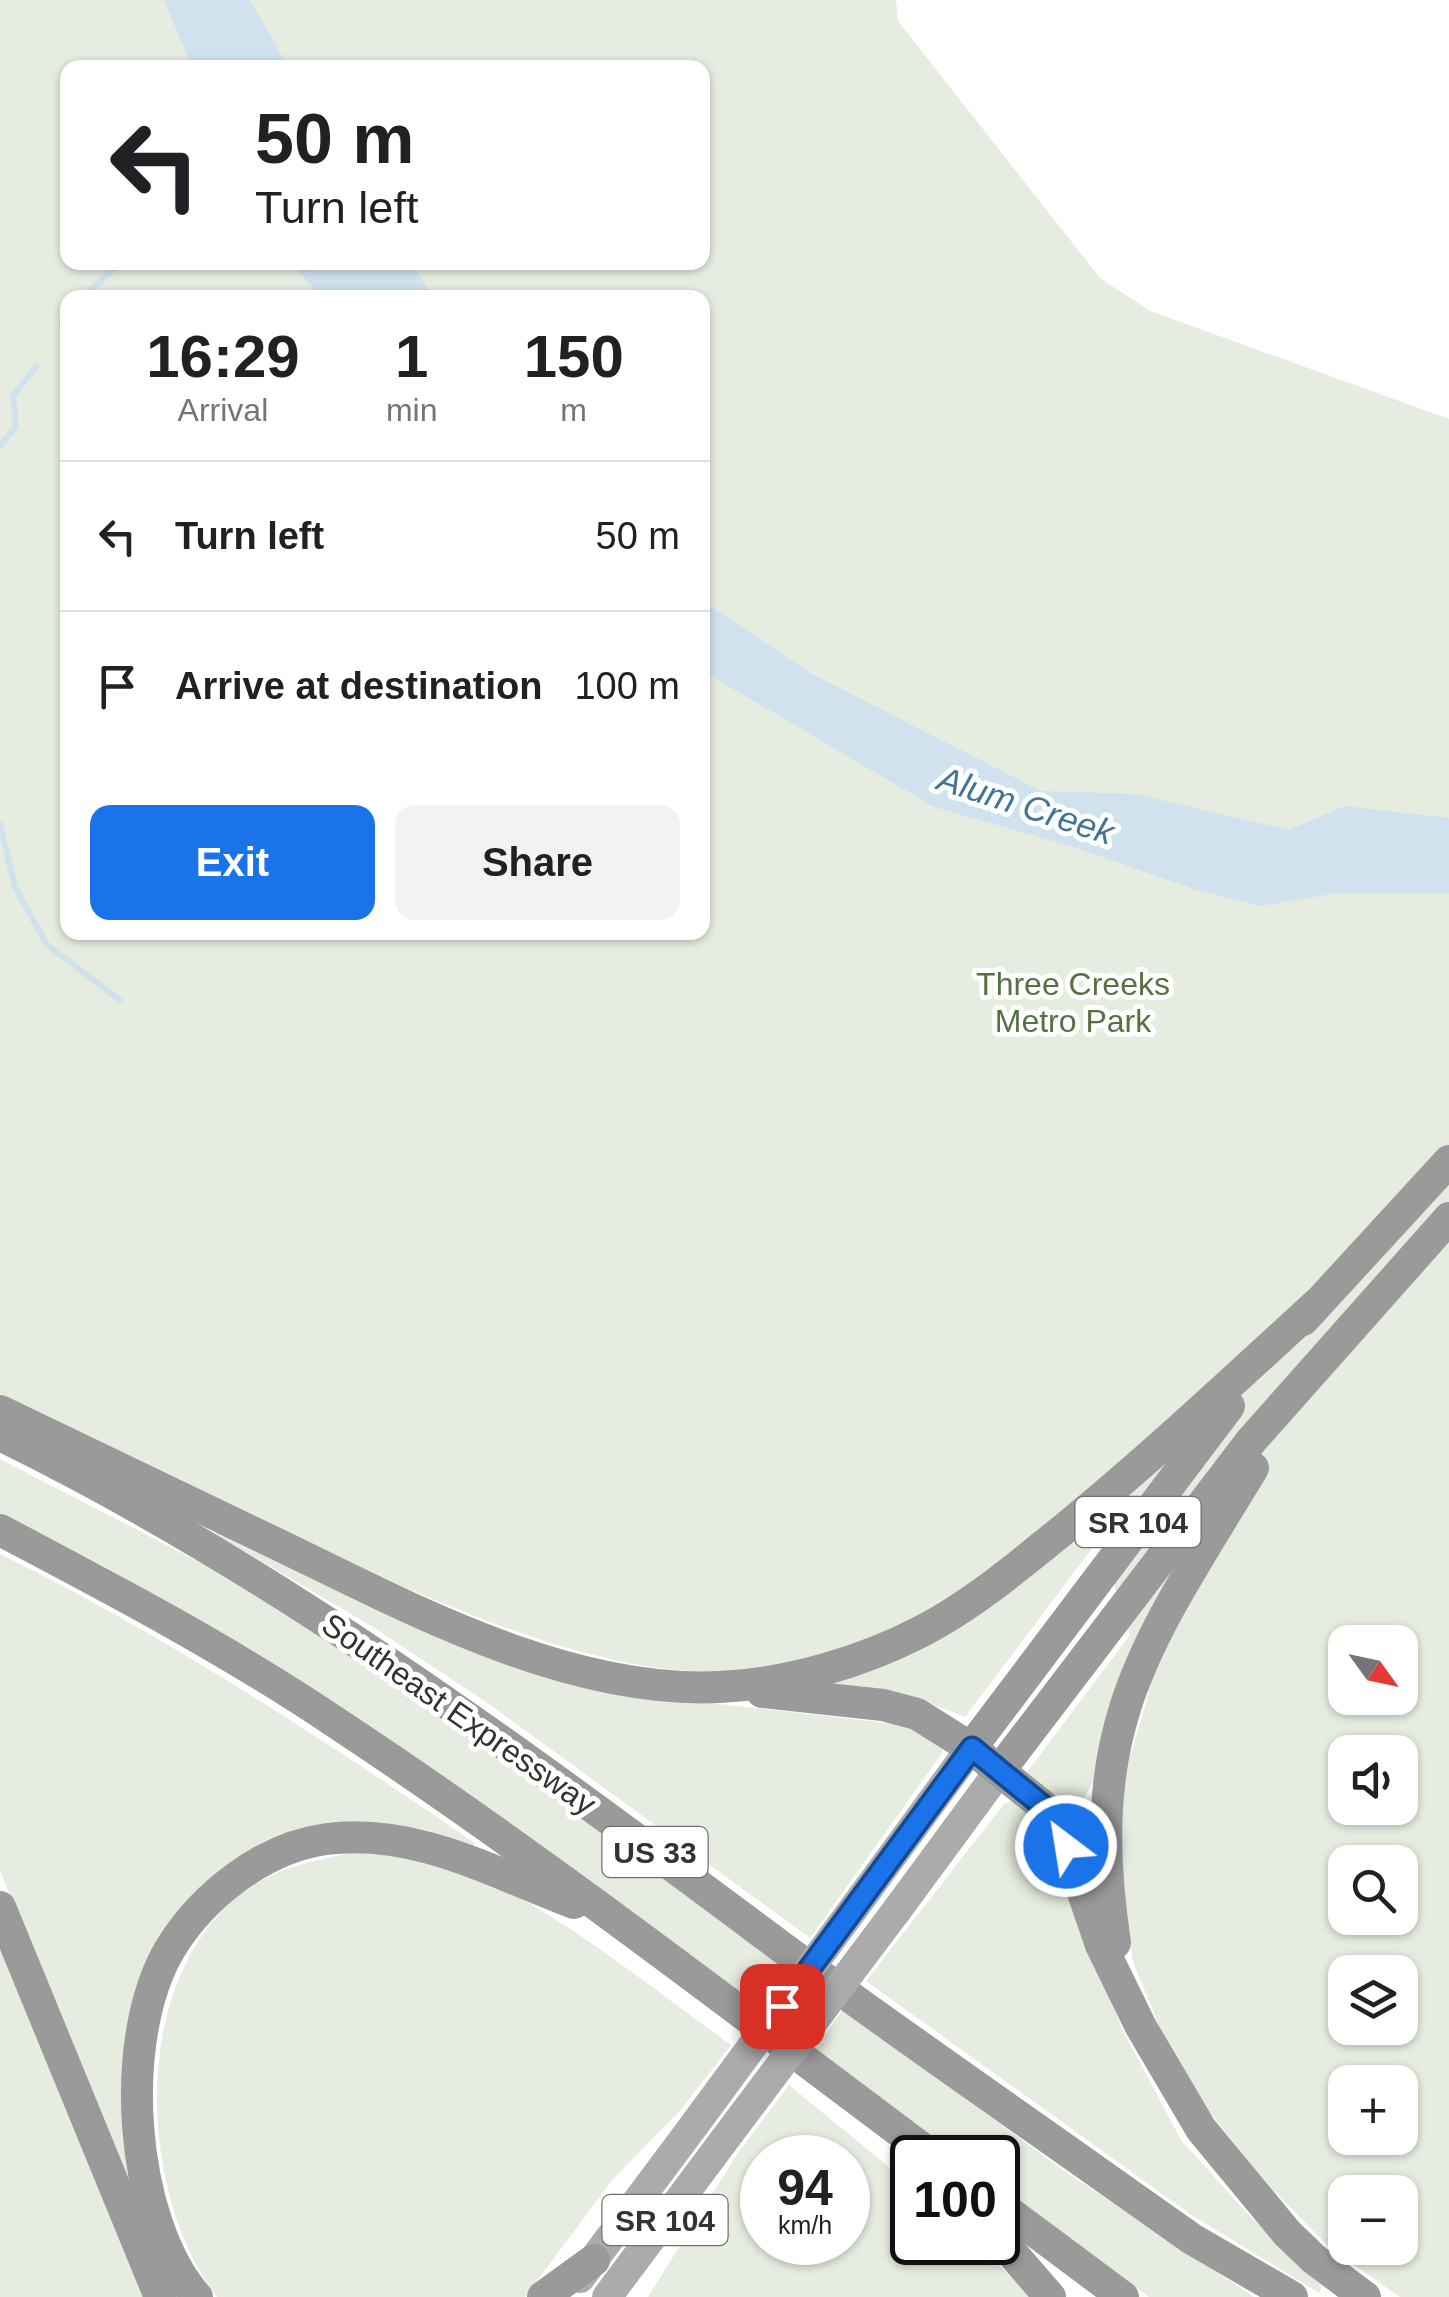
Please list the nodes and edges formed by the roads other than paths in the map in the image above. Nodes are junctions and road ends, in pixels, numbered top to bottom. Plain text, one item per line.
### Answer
1 (1449, 1161) edge
2 (1449, 1218) edge
3 (1316, 1304) junction
4 (1318, 1364) junction
5 (0, 1411) edge
6 (0, 1435) edge
7 (0, 1530) edge
8 (722, 1687) junction
9 (972, 1748) junction
10 (1000, 1770) junction
11 (0, 1907) edge
12 (614, 1918) junction
13 (1126, 1991) junction
14 (900, 2135) edge
15 (1020, 2220) edge
16 (594, 2260) junction
17 (1020, 2262) edge
18 (160, 2297) edge
19 (197, 2297) edge
20 (543, 2297) edge
21 (567, 2297) edge
22 (607, 2297) edge
23 (1050, 2297) edge
24 (1124, 2297) edge
25 (1292, 2297) edge
26 (1364, 2297) edge

1 - 3 highway, SR 104
2 - 4 highway, SR 104
3 - 8 highway
3 - 9 highway, SR 104
4 - 10 highway, SR 104
4 - 13 highway
5 - 8 highway
6 - 25 highway, Southeast Expressway / US 33
7 - 12 highway, US 33
8 - 9 highway
9 - 10 highway
9 - 16 main road, SR 104, bridge
10 - 13 highway
10 - 22 main road, SR 104, bridge
11 - 18 highway
12 - 14 highway, US 33
12 - 19 highway
13 - 26 highway
15 - 24 highway
16 - 20 highway
16 - 21 main road
17 - 23 highway

